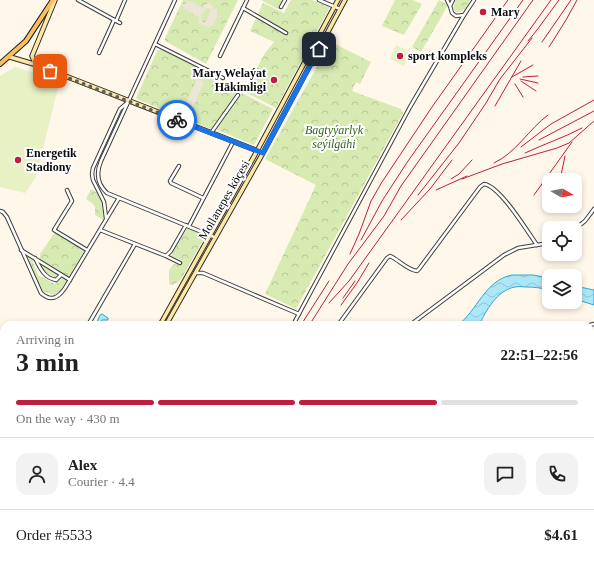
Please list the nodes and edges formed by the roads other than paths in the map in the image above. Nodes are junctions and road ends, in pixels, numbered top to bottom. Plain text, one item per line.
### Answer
1 (54, 0) edge
2 (78, 0) edge
3 (126, 0) edge
4 (175, 0) edge
5 (247, 0) edge
6 (285, 0) edge
7 (319, 0) edge
8 (338, 0) edge
9 (345, 0) edge
10 (447, 0) edge
11 (453, 0) edge
12 (474, 0) edge
13 (450, 6) junction
14 (334, 7) junction
15 (243, 8) junction
16 (281, 8) dead end
17 (340, 9) junction
18 (464, 15) junction
19 (115, 21) junction
20 (120, 24) dead end
21 (286, 33) dead end
22 (155, 44) junction
23 (99, 53) dead end
24 (220, 56) dead end
25 (10, 57) junction
26 (0, 64) edge
27 (37, 66) junction
28 (223, 78) dead end
29 (238, 94) dead end
30 (128, 102) junction
31 (211, 133) junction
32 (233, 142) junction
33 (257, 151) junction
34 (263, 153) junction
35 (179, 166) dead end
36 (68, 190) dead end
37 (120, 198) junction
38 (203, 198) junction
39 (594, 209) edge
40 (0, 211) edge
41 (106, 218) junction
42 (582, 223) edge
43 (188, 225) junction
44 (100, 230) junction
45 (212, 236) junction
46 (135, 244) junction
47 (542, 244) edge
48 (537, 245) junction
49 (20, 250) junction
50 (88, 250) junction
51 (166, 256) junction
52 (35, 258) junction
53 (180, 263) dead end
54 (194, 273) junction
55 (61, 275) junction
56 (70, 280) junction
57 (298, 314) junction
58 (90, 321) edge
59 (162, 321) edge
60 (168, 321) edge
61 (295, 321) edge
62 (341, 321) edge
63 (415, 321) edge

1 - 25 main road
1 - 27 street
2 - 19 street
3 - 19 street
4 - 22 street
5 - 15 street
6 - 16 street
7 - 14 street
8 - 14 street, Mollanepes köçesi
9 - 17 street, Mollanepes köçesi
10 - 13 street
11 - 13 street
12 - 18 street
13 - 18 street
14 - 17 street
14 - 33 street, Mollanepes köçesi
15 - 21 street
15 - 24 street
17 - 34 street, Mollanepes köçesi
18 - 57 street
19 - 20 street
19 - 23 street
22 - 28 street
22 - 30 street
25 - 26 main road
25 - 27 street
27 - 30 street
29 - 31 street
30 - 31 street
30 - 37 street
30 - 41 street
31 - 32 street
32 - 33 street
32 - 38 street
33 - 34 street
33 - 45 street, Mollanepes köçesi
34 - 45 street, Mollanepes köçesi
35 - 38 street
36 - 50 street
37 - 41 street
37 - 43 street
38 - 43 street
39 - 42 street
40 - 49 street
41 - 44 street
43 - 45 street
43 - 51 street
44 - 46 street
44 - 50 street
45 - 54 street, Mollanepes köçesi
45 - 59 street, Mollanepes köçesi
46 - 51 street
46 - 58 street
47 - 48 street
48 - 62 street
48 - 63 street
49 - 52 street
49 - 56 street
50 - 56 street
51 - 53 street
52 - 55 street
52 - 55 street
54 - 57 street
54 - 60 street, Mollanepes köçesi
55 - 56 street
57 - 61 street

